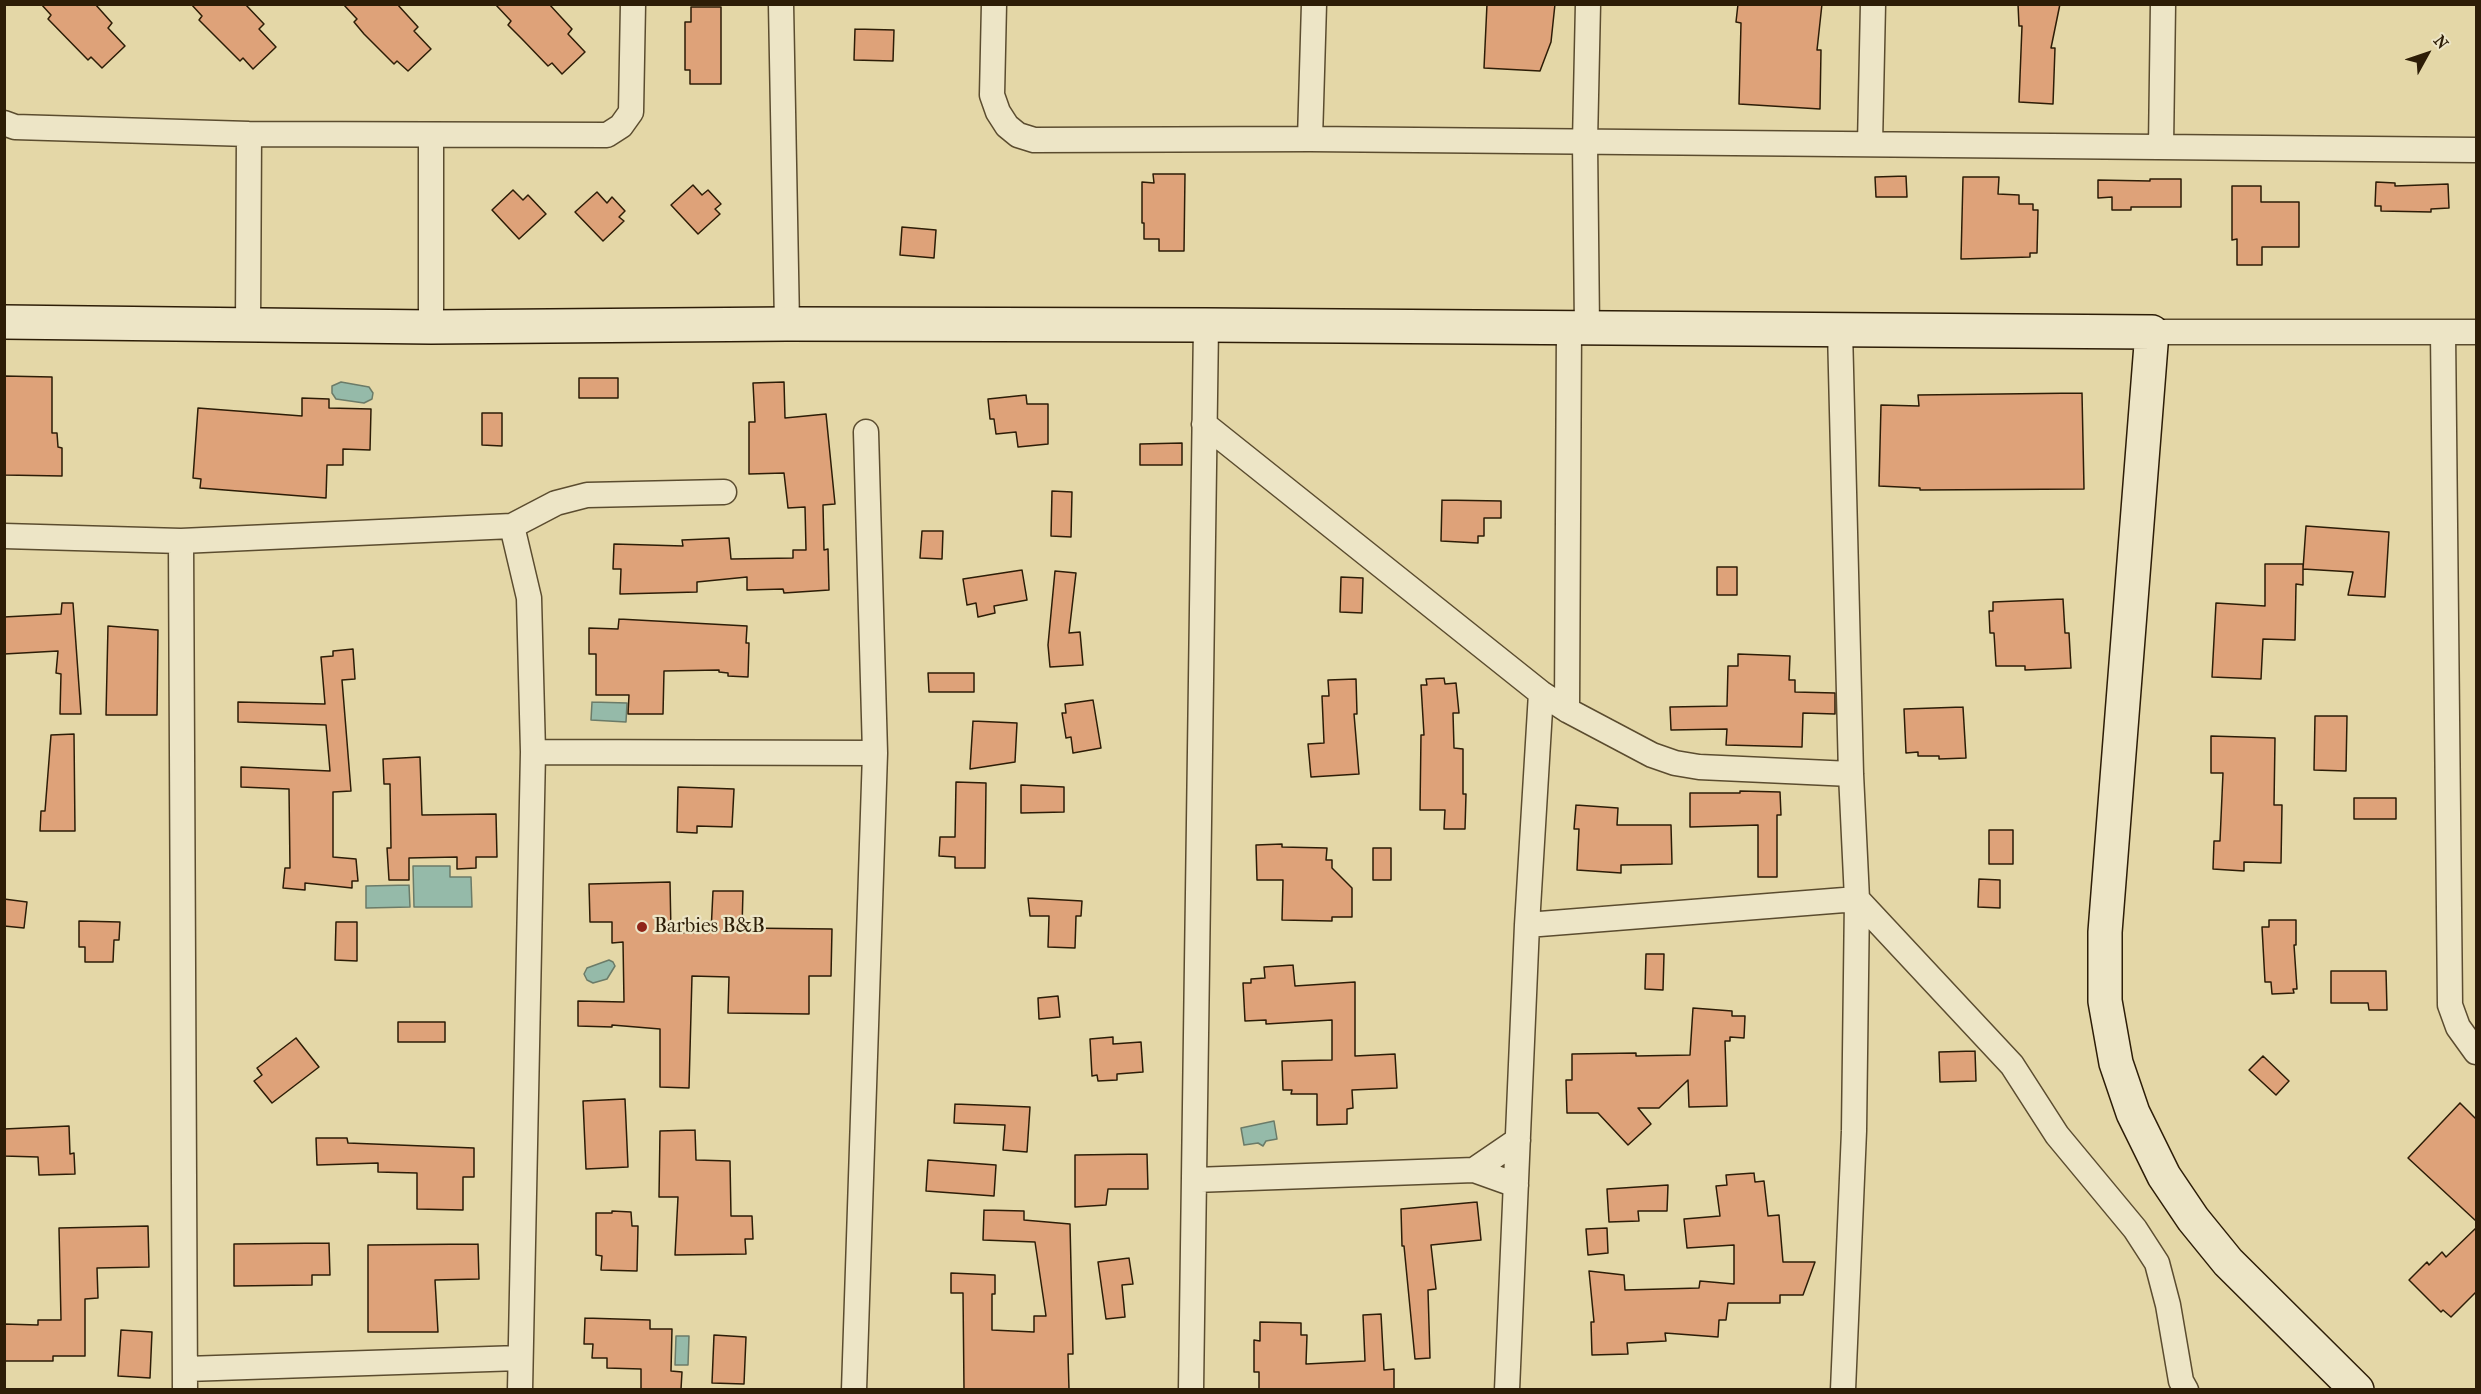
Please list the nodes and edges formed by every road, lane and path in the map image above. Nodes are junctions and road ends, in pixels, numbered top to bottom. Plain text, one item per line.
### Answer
1 (633, 4) edge
2 (781, 4) edge
3 (994, 4) edge
4 (1314, 4) edge
5 (1588, 4) edge
6 (1873, 4) edge
7 (2163, 4) edge
8 (4, 123) edge
9 (249, 134) junction
10 (431, 135) junction
11 (1310, 139) junction
12 (1585, 142) junction
13 (1870, 144) junction
14 (2161, 147) junction
15 (2476, 150) edge
16 (4, 322) edge
17 (787, 324) junction
18 (1206, 325) junction
19 (248, 326) junction
20 (431, 327) junction
21 (1578, 328) junction
22 (1840, 330) junction
23 (2152, 332) junction
24 (2443, 332) junction
25 (2476, 332) edge
26 (1204, 424) junction
27 (866, 432) dead end
28 (724, 492) dead end
29 (512, 526) junction
30 (4, 536) edge
31 (181, 541) junction
32 (1541, 693) junction
33 (1568, 710) junction
34 (533, 752) junction
35 (875, 753) junction
36 (1851, 774) junction
37 (1857, 899) junction
38 (1527, 925) junction
39 (2476, 1052) edge
40 (1518, 1140) junction
41 (1474, 1170) junction
42 (1194, 1180) junction
43 (1516, 1185) junction
44 (520, 1358) junction
45 (185, 1379) edge
46 (2190, 1387) edge
47 (520, 1389) edge
48 (854, 1389) edge
49 (1191, 1389) edge
50 (1507, 1389) edge
51 (1843, 1389) edge
52 (2357, 1389) edge

1 - 10 street
2 - 17 street
3 - 11 street
4 - 11 street
5 - 12 street
6 - 13 street
7 - 14 street
8 - 9 street
9 - 10 street
9 - 19 street
10 - 20 street
11 - 12 street
12 - 13 street
12 - 21 street
13 - 14 street
14 - 15 street
16 - 19 street
17 - 18 street
17 - 20 street
18 - 21 street
18 - 26 street
19 - 20 street
21 - 22 street
21 - 33 street
22 - 23 street
22 - 36 street
23 - 24 street
23 - 52 street
24 - 25 street
24 - 39 street
26 - 32 street
26 - 42 street
27 - 35 street
28 - 29 street
29 - 31 street
29 - 34 street
30 - 31 street
31 - 45 street
32 - 33 street
32 - 38 street
33 - 36 street
34 - 35 street
34 - 44 street
35 - 48 street
36 - 37 street
37 - 38 street
37 - 46 street
37 - 51 street
38 - 40 street
40 - 41 street
40 - 43 street
41 - 42 street
41 - 43 street
42 - 49 street
43 - 50 street
44 - 45 street
44 - 47 street

